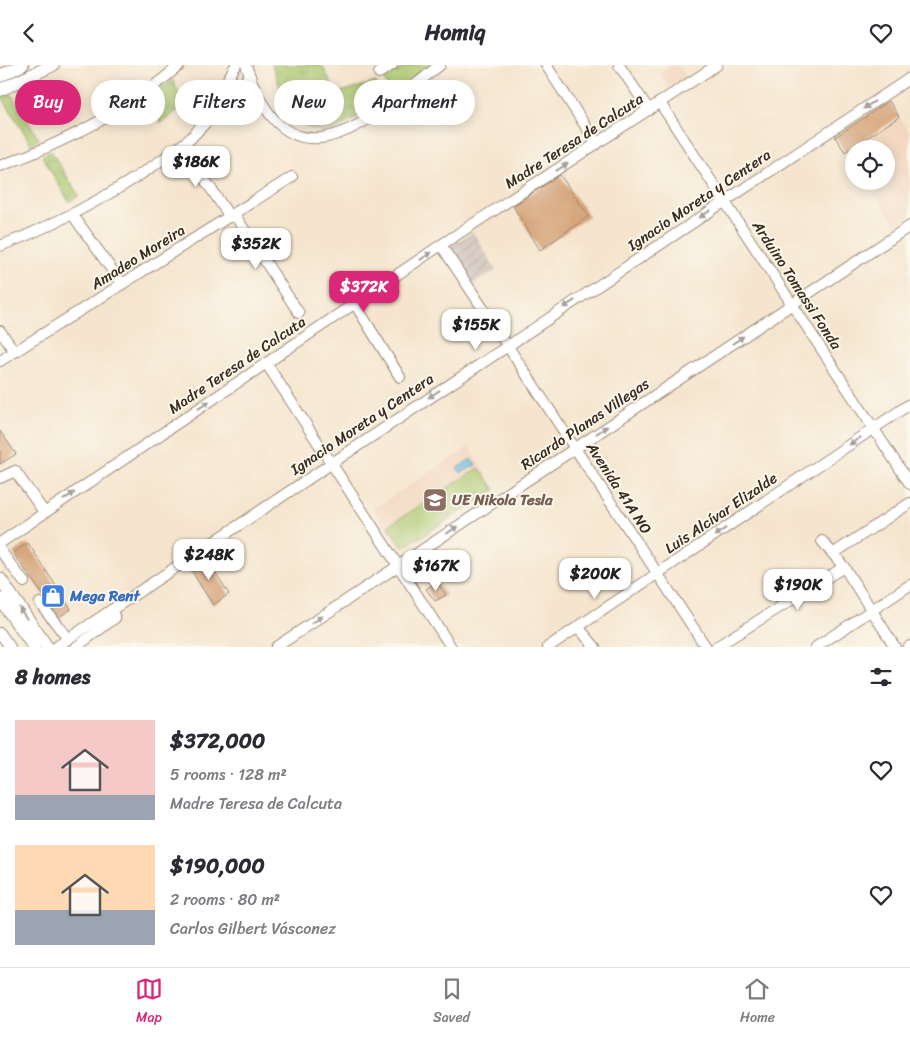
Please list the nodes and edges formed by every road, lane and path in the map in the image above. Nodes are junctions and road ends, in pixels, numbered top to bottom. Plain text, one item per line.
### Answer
1 (22, 65) edge
2 (53, 65) edge
3 (180, 65) edge
4 (236, 65) edge
5 (246, 65) edge
6 (392, 65) edge
7 (440, 65) edge
8 (546, 65) edge
9 (619, 65) edge
10 (717, 65) edge
11 (379, 73) dead end
12 (0, 76) edge
13 (250, 76) junction
14 (910, 78) edge
15 (0, 90) edge
16 (660, 103) junction
17 (649, 110) junction
18 (191, 138) junction
19 (597, 144) junction
20 (182, 145) junction
21 (0, 166) edge
22 (292, 177) dead end
23 (724, 201) junction
24 (72, 214) junction
25 (232, 215) junction
26 (910, 226) edge
27 (441, 245) junction
28 (0, 246) edge
29 (122, 284) junction
30 (355, 304) junction
31 (792, 304) junction
32 (299, 313) dead end
33 (0, 331) edge
34 (507, 345) junction
35 (15, 352) junction
36 (0, 361) edge
37 (266, 363) junction
38 (400, 377) dead end
39 (910, 404) edge
40 (874, 429) junction
41 (574, 449) junction
42 (331, 463) junction
43 (0, 478) edge
44 (27, 479) dead end
45 (910, 483) edge
46 (910, 503) edge
47 (46, 511) junction
48 (822, 541) dead end
49 (0, 543) edge
50 (0, 550) edge
51 (834, 553) junction
52 (398, 566) junction
53 (844, 567) junction
54 (657, 574) junction
55 (0, 579) edge
56 (24, 582) dead end
57 (910, 585) edge
58 (0, 599) edge
59 (40, 603) dead end
60 (0, 607) edge
61 (111, 610) junction
62 (871, 611) junction
63 (578, 627) junction
64 (0, 633) edge
65 (61, 644) edge
66 (704, 646) edge
67 (10, 647) edge
68 (26, 647) edge
69 (34, 647) edge
70 (46, 647) edge
71 (76, 647) edge
72 (276, 647) edge
73 (451, 647) edge
74 (548, 647) edge
75 (595, 647) edge
76 (716, 647) edge
77 (816, 647) edge
78 (895, 647) edge

1 - 12 main road
2 - 15 main road
3 - 21 street
4 - 18 street
5 - 13 street
6 - 11 street
7 - 13 street
8 - 19 street
9 - 17 street
10 - 16 street, Madre Teresa de Calcuta
13 - 18 street
14 -> 23 street, Ignacio Moreta y Centera
16 - 17 street, Madre Teresa de Calcuta
16 - 23 street, Arduino Tomassi Fonda
17 - 19 street, Madre Teresa de Calcuta
18 - 20 street
27 -> 19 street, Madre Teresa de Calcuta
20 - 24 street
20 - 25 street
22 - 25 street, Amadeo Moreira
23 - 31 street, Arduino Tomassi Fonda
23 -> 34 street, Ignacio Moreta y Centera
24 - 28 street
24 - 29 street
25 - 29 street, Amadeo Moreira
25 - 32 street
26 - 31 street, Ricardo Planas Villegas
30 -> 27 street, Madre Teresa de Calcuta
27 - 34 street, Avenida 41A NO
29 - 35 street, Amadeo Moreira
30 - 37 street, Madre Teresa de Calcuta
30 - 38 street
31 - 40 street, Arduino Tomassi Fonda
41 -> 31 street, Ricardo Planas Villegas
33 - 35 street
34 - 41 street, Avenida 41A NO
34 -> 42 street, Ignacio Moreta y Centera
35 - 36 street, Amadeo Moreira
37 - 42 street
47 -> 37 street, Madre Teresa de Calcuta
39 - 40 street, Luis Alcívar Elizalde
40 - 45 street, Arduino Tomassi Fonda
40 -> 54 street, Luis Alcívar Elizalde
52 -> 41 street, Ricardo Planas Villegas
41 - 54 street, Avenida 41A NO
42 - 52 street
42 - 61 street, Ignacio Moreta y Centera
43 - 47 street
44 - 47 street
46 - 51 street
47 - 49 street, Madre Teresa de Calcuta
48 - 51 street
50 - 56 street
51 - 53 street
72 -> 52 street, Ricardo Planas Villegas
52 - 73 street
53 - 62 street
53 - 76 street
54 - 63 street, Luis Alcívar Elizalde
54 - 66 street, Avenida 41A NO
70 -> 55 main road
57 - 62 street
58 - 69 main road
59 - 65 street
60 - 68 street
61 - 65 street, Ignacio Moreta y Centera
61 - 71 street
62 - 77 street
62 - 78 street
63 - 74 street, Luis Alcívar Elizalde
63 - 75 street
64 - 67 street

